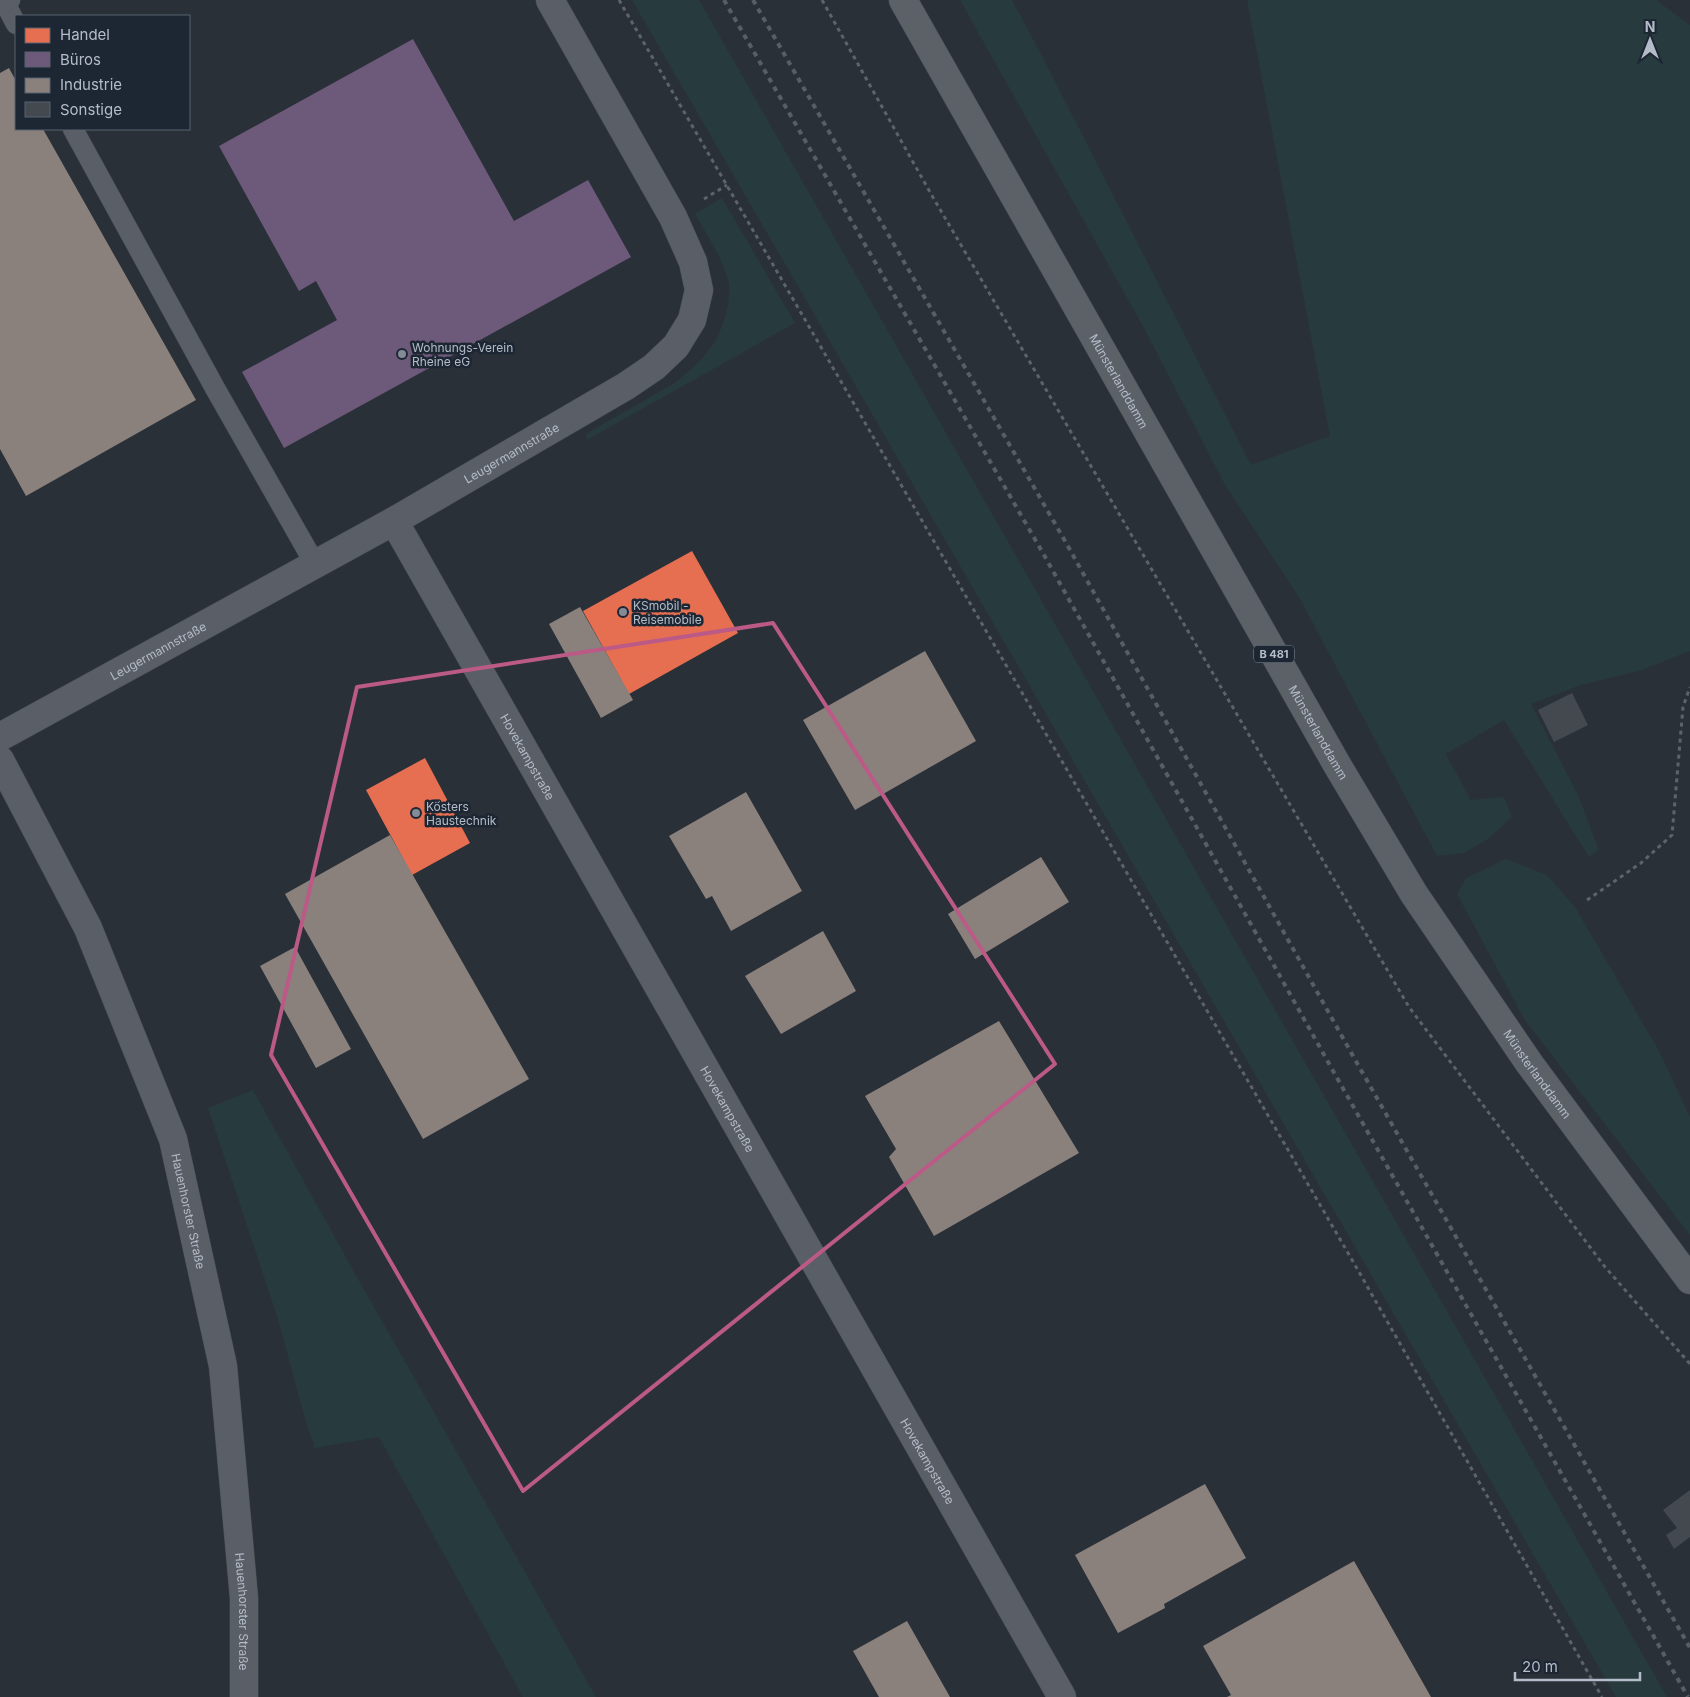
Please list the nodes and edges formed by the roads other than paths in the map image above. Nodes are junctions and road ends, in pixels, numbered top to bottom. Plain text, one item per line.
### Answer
1 (10, 0) edge
2 (550, 0) edge
3 (903, 0) edge
4 (15, 22) edge
5 (75, 130) edge
6 (394, 521) junction
7 (315, 564) junction
8 (0, 737) edge
9 (4, 777) edge
10 (1690, 1280) edge
11 (244, 1697) edge
12 (1062, 1697) edge

1 - 4 lane
2 - 6 street, Leugermannstraße
3 - 10 main road, Münsterlanddamm / B 481
5 - 7 lane
6 - 7 street, Leugermannstraße
6 - 12 street, Hovekampstraße
7 - 8 street, Leugermannstraße
9 - 11 street, Hauenhorster Straße

